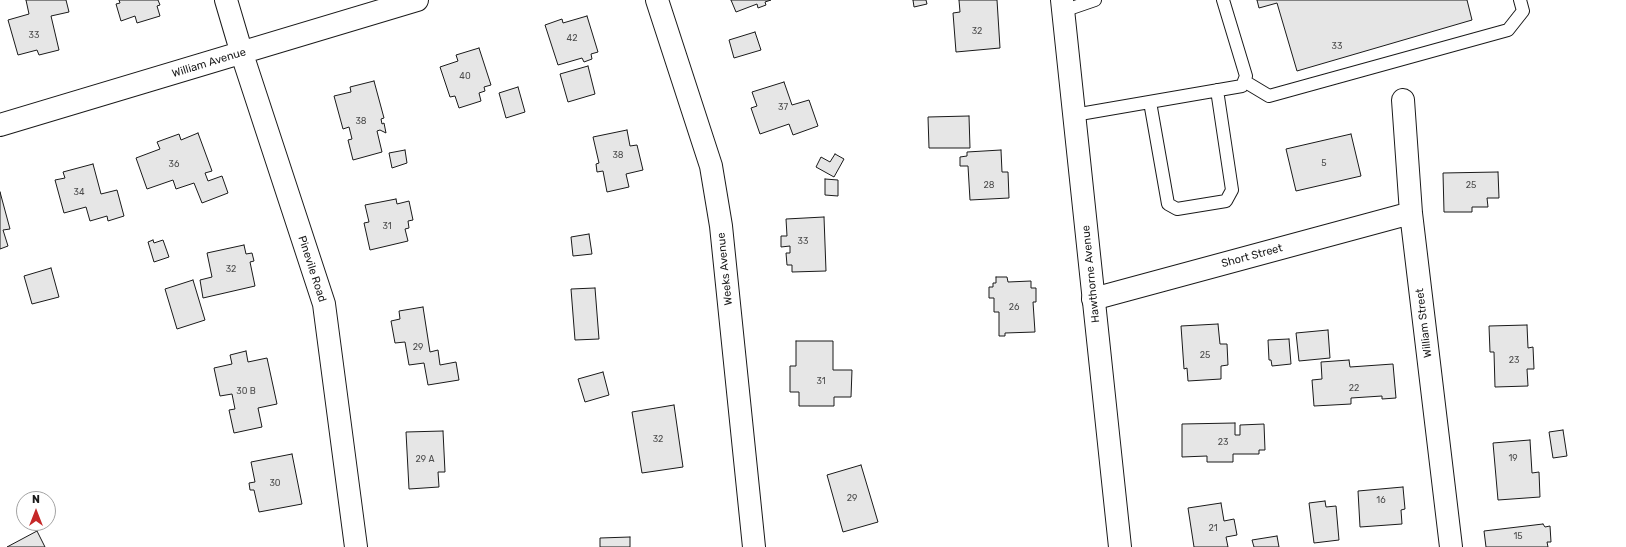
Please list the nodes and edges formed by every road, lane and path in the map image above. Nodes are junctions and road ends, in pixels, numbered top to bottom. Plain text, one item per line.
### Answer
1 (226, 0) edge
2 (417, 0) edge
3 (656, 0) edge
4 (1095, 0) edge
5 (1223, 0) edge
6 (1520, 0) edge
7 (1063, 6) edge
8 (242, 54) junction
9 (1244, 81) junction
10 (1217, 90) junction
11 (1403, 100) dead end
12 (1150, 102) junction
13 (1074, 115) junction
14 (0, 125) edge
15 (1411, 213) junction
16 (1093, 299) junction
17 (356, 547) edge
18 (754, 547) edge
19 (1120, 547) edge
20 (1451, 547) edge

1 - 8 street, Pinevile Road
2 - 8 street, William Avenue
3 - 18 street, Weeks Avenue
4 - 7 lane
5 - 9 lane
6 - 9 lane
7 - 13 street, Hawthorne Avenue
8 - 14 street, William Avenue
8 - 17 street, Pinevile Road
9 - 10 lane
10 - 12 lane
10 - 12 lane
11 - 15 street, William Street
12 - 13 lane
13 - 16 street, Hawthorne Avenue
15 - 16 street, Short Street
15 - 20 street, William Street
16 - 19 street, Hawthorne Avenue

